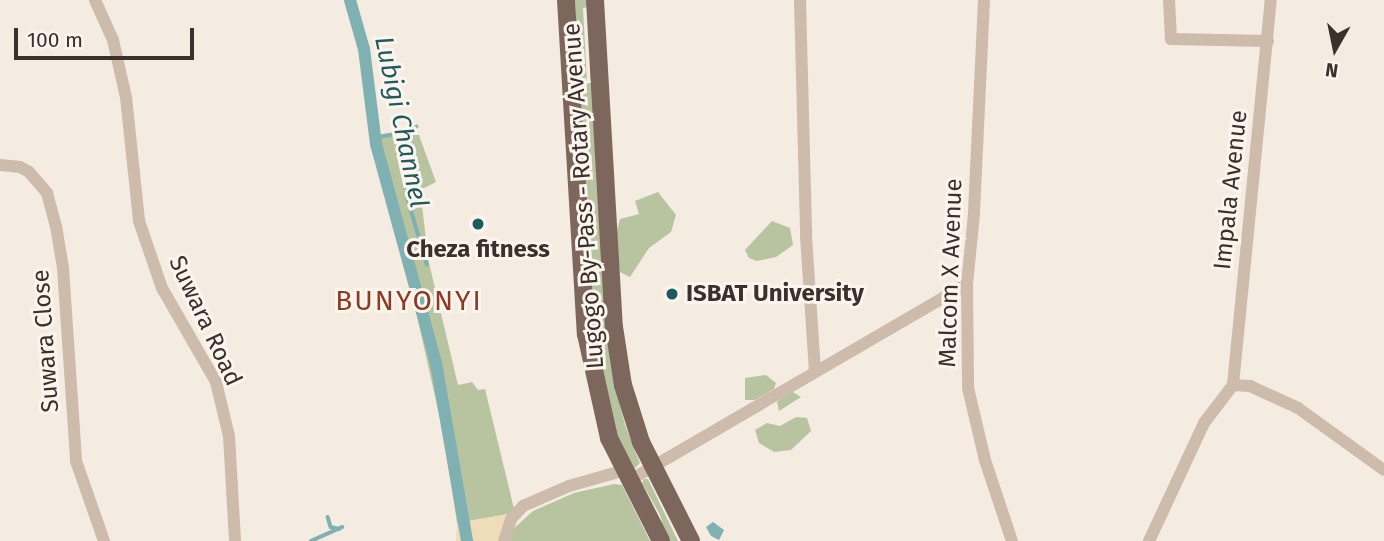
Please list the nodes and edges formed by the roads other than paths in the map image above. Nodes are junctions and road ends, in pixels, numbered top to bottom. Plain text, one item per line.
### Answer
1 (95, 0) edge
2 (566, 0) edge
3 (595, 0) edge
4 (800, 0) edge
5 (984, 0) edge
6 (1169, 0) edge
7 (1271, 0) edge
8 (1268, 41) junction
9 (0, 165) edge
10 (967, 284) junction
11 (816, 371) junction
12 (1233, 385) junction
13 (652, 466) junction
14 (1384, 470) edge
15 (627, 475) junction
16 (104, 541) edge
17 (235, 541) edge
18 (504, 541) edge
19 (661, 541) edge
20 (691, 541) edge
21 (1012, 541) edge
22 (1149, 541) edge

1 - 17 street, Suwara Road
2 - 15 main road, Lugogo By-Pass - Rotary Avenue
3 - 13 main road, Lugogo By-Pass - Rotary Avenue
4 - 11 street
5 - 10 street, Malcom X Avenue
6 - 8 street
7 - 8 street, Impala Avenue
8 - 12 street, Impala Avenue
9 - 16 street, Suwara Close
10 - 11 street
10 - 21 street, Malcom X Avenue
11 - 13 street
12 - 14 street
12 - 22 street
13 - 15 street
13 - 20 main road, Lugogo By-Pass - Rotary Avenue
15 - 18 street
15 - 19 main road, Lugogo By-Pass - Rotary Avenue

